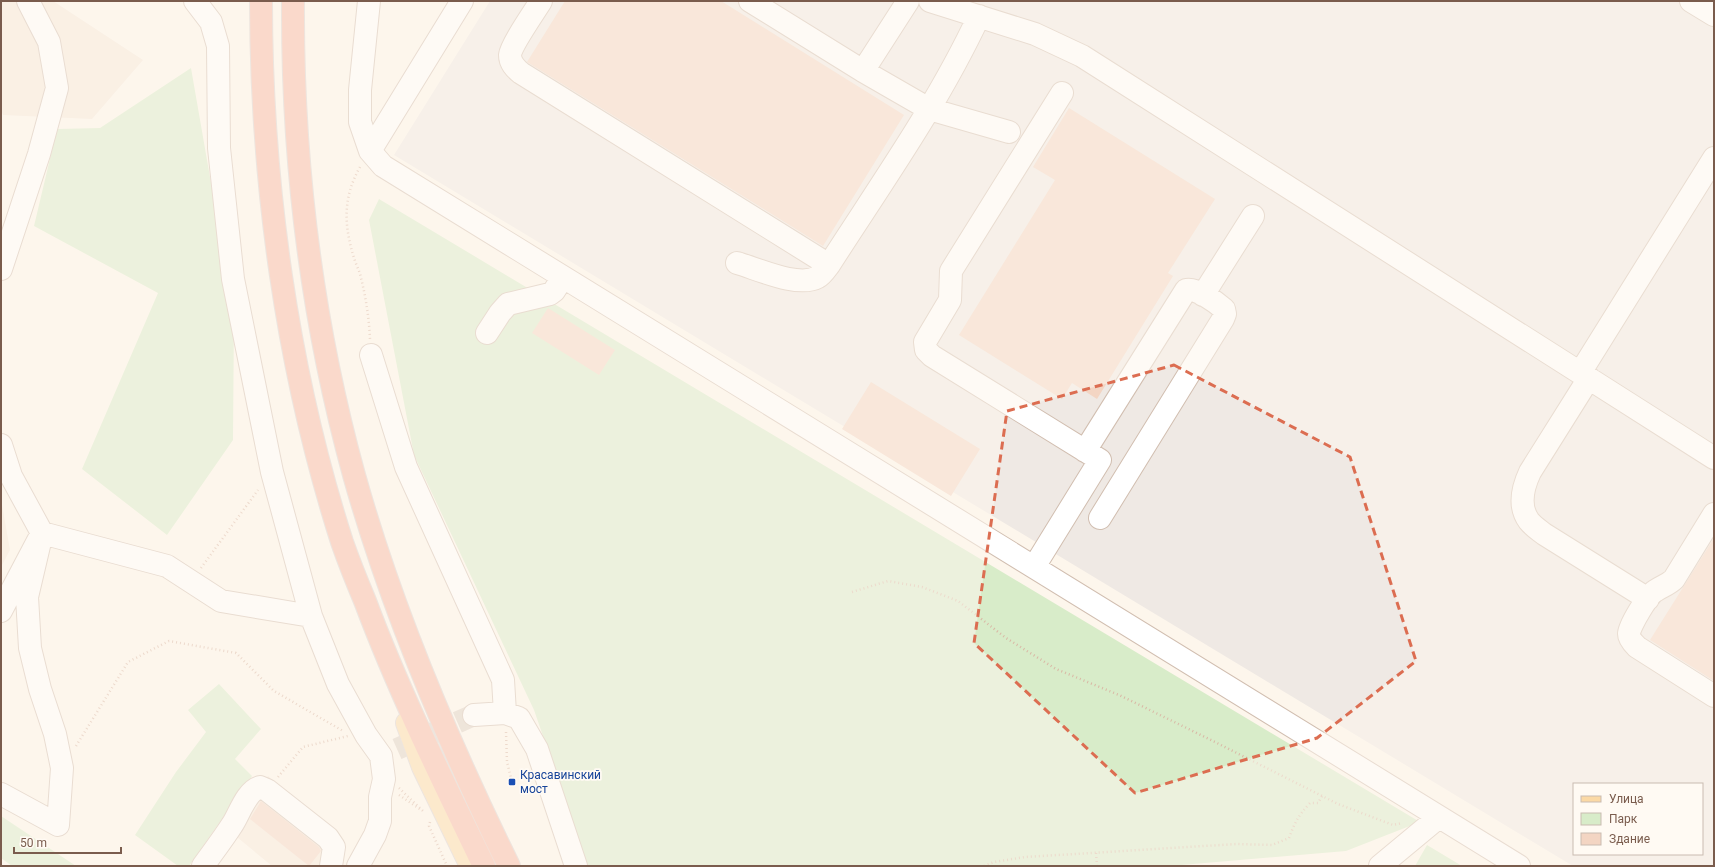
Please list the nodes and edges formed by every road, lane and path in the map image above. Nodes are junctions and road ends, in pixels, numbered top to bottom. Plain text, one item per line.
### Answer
1 (28, 1) edge
2 (195, 1) edge
3 (261, 1) edge
4 (293, 1) edge
5 (369, 1) edge
6 (462, 1) edge
7 (541, 1) edge
8 (750, 1) edge
9 (908, 1) edge
10 (930, 1) edge
11 (1691, 1) edge
12 (981, 9) edge
13 (1714, 15) edge
14 (862, 71) junction
15 (1062, 93) dead end
16 (929, 109) junction
17 (1009, 132) dead end
18 (370, 150) junction
19 (1714, 158) edge
20 (1253, 216) dead end
21 (737, 263) dead end
22 (829, 265) junction
23 (1, 269) edge
24 (563, 277) junction
25 (1203, 295) junction
26 (487, 333) dead end
27 (371, 355) joint
28 (1585, 376) junction
29 (1, 445) edge
30 (1093, 455) junction
31 (1714, 458) edge
32 (272, 472) junction
33 (1126, 476) junction
34 (1714, 514) edge
35 (1100, 518) dead end
36 (42, 533) junction
37 (1034, 567) junction
38 (191, 581) junction
39 (852, 592) dead end
40 (1648, 599) junction
41 (1, 611) edge
42 (310, 616) junction
43 (388, 658) junction
44 (1714, 696) edge
45 (505, 713) junction
46 (474, 715) tunnel mouth
47 (386, 765) junction
48 (62, 768) junction
49 (512, 782) dead end
50 (267, 790) junction
51 (1, 794) edge
52 (1322, 796) junction
53 (1439, 817) junction
54 (430, 822) dead end
55 (1393, 825) dead end
56 (1096, 853) junction
57 (203, 866) edge
58 (331, 866) edge
59 (358, 866) edge
60 (447, 866) edge
61 (471, 866) edge
62 (484, 866) edge
63 (509, 866) edge
64 (576, 866) edge
65 (984, 866) edge
66 (1097, 866) edge
67 (1380, 866) edge
68 (1519, 866) edge

1 - 23 street
2 - 32 street
3 - 43 highway
4 - 63 highway
5 - 18 street
6 - 18 street
7 - 22 street
8 - 14 street
9 - 14 street
10 - 12 street
11 - 13 street
12 - 16 street
12 - 28 street
14 - 16 street
15 - 30 street
16 - 17 street
16 - 22 street
18 - 24 street
18 - 27 path
19 - 28 street
20 - 25 street
21 - 22 street
24 - 26 street
24 - 37 street
25 - 30 street
25 - 33 street
27 - 45 street
28 - 31 street
28 - 40 street
29 - 36 street
30 - 33 street
30 - 37 street
32 - 38 path
32 - 42 street
33 - 35 street
34 - 40 street
36 - 38 street
36 - 41 street
36 - 48 street
37 - 53 street
38 - 42 street
39 - 52 path
40 - 44 street
42 - 47 street
43 - 61 main road
43 - 62 highway
45 - 46 street
45 - 49 path
45 - 64 street
47 - 47 path
47 - 59 street
48 - 50 path
48 - 51 street
50 - 57 street
50 - 58 street
52 - 55 path
52 - 56 path
53 - 67 street
53 - 68 street
54 - 60 path
56 - 65 path
56 - 66 path

